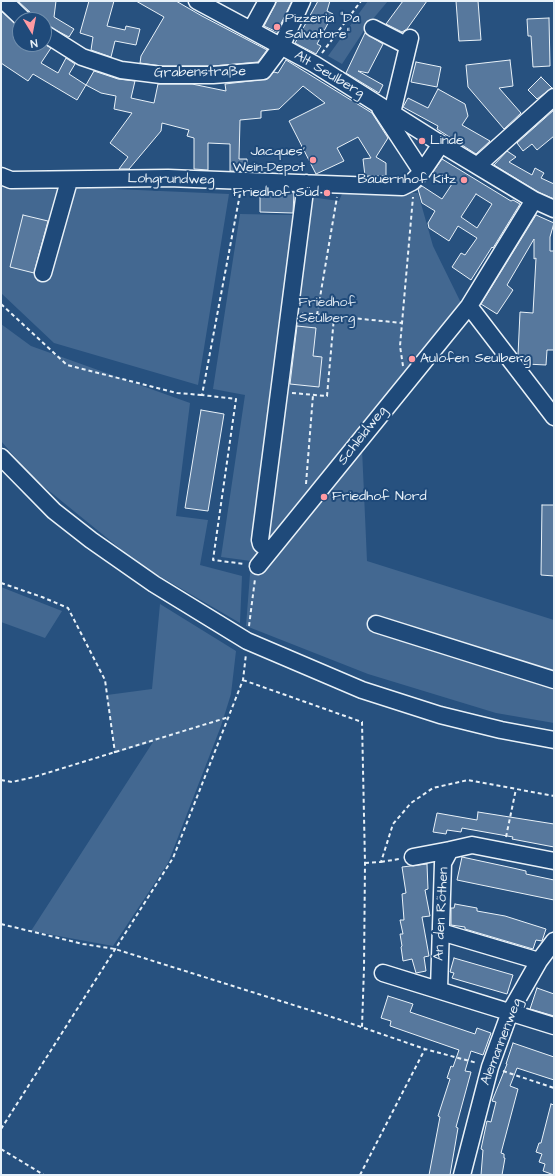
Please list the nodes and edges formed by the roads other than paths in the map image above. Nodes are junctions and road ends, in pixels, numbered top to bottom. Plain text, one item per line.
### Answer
1 (4, 1) edge
2 (197, 1) edge
3 (266, 1) edge
4 (302, 1) edge
5 (16, 12) edge
6 (373, 28) dead end
7 (251, 30) junction
8 (52, 38) edge
9 (281, 47) junction
10 (554, 97) edge
11 (377, 104) junction
12 (392, 113) junction
13 (441, 144) junction
14 (478, 165) junction
15 (1, 176) edge
16 (417, 177) junction
17 (69, 181) junction
18 (306, 183) junction
19 (534, 200) junction
20 (554, 209) edge
21 (43, 273) dead end
22 (469, 306) junction
23 (554, 417) edge
24 (1, 457) edge
25 (269, 551) junction
26 (258, 566) road end
27 (376, 624) dead end
28 (554, 680) edge
29 (554, 740) edge
30 (450, 850) junction
31 (413, 857) road end
32 (554, 861) edge
33 (441, 932) junction
34 (554, 941) edge
35 (538, 960) junction
36 (383, 973) dead end
37 (439, 989) junction
38 (510, 1012) junction
39 (554, 1026) edge
40 (462, 1175) edge

1 - 5 street
2 - 7 street, Alt Seulberg
3 - 7 street
4 - 9 street
6 - 12 street
7 - 9 street, Alt Seulberg
8 - 9 street, Grabenstraße
9 - 11 street, Alt Seulberg
10 - 14 street
11 - 12 street, Alt Seulberg
11 - 16 street, Alt Seulberg
12 - 13 street, Alt Seulberg
13 - 14 street, Alt Seulberg
13 - 16 street
14 - 19 street, Alt Seulberg
15 - 17 street, Lohgrundweg
16 - 18 street, Lohgrundweg
17 - 18 street, Lohgrundweg
17 - 21 street
18 - 25 street
19 - 20 street, Alt Seulberg
19 - 22 street
22 - 23 street
22 - 25 street, Schleidweg
24 - 29 street
25 - 26 street, Schleidweg
27 - 28 street
30 - 31 street
30 - 32 street, An den Röthen
30 - 33 street, An den Röthen
33 - 35 street
33 - 37 street, An den Röthen
34 - 35 street, Alemannenweg
35 - 38 street, Alemannenweg
36 - 37 street
37 - 38 street
38 - 39 street
38 - 40 street, Alemannenweg

